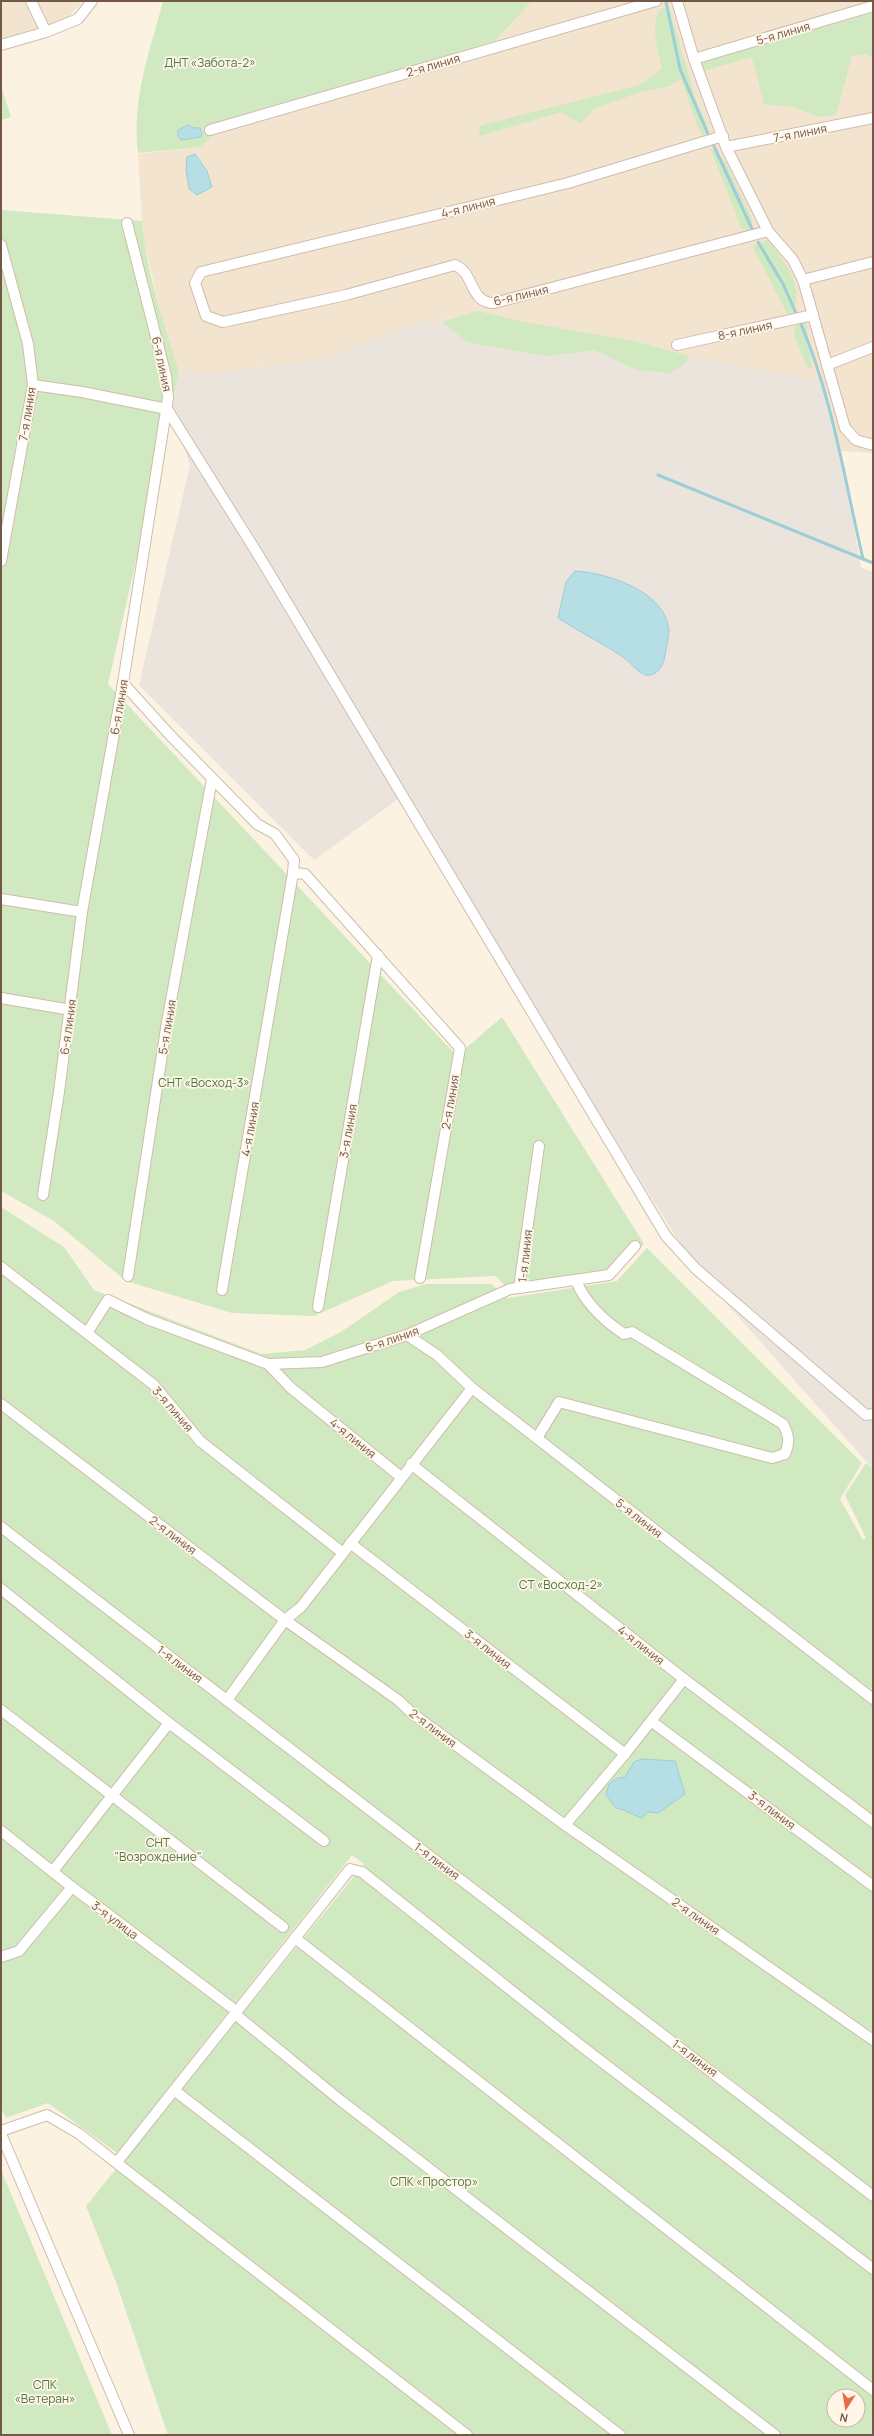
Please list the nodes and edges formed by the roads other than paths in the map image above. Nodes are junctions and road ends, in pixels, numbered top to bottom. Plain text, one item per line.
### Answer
1 (31, 1) edge
2 (92, 1) edge
3 (656, 1) edge
4 (677, 1) edge
5 (873, 6) edge
6 (46, 32) junction
7 (1, 45) edge
8 (694, 59) junction
9 (873, 118) edge
10 (210, 130) dead end
11 (723, 136) junction
12 (726, 147) junction
13 (127, 223) dead end
14 (768, 231) junction
15 (1, 245) edge
16 (873, 262) edge
17 (804, 280) junction
18 (814, 315) junction
19 (223, 322) joint
20 (678, 345) dead end
21 (873, 347) edge
22 (827, 365) junction
23 (33, 386) junction
24 (167, 409) junction
25 (873, 445) edge
26 (1, 561) edge
27 (123, 683) junction
28 (212, 779) junction
29 (293, 873) junction
30 (1, 899) edge
31 (82, 912) junction
32 (378, 955) junction
33 (1, 998) edge
34 (71, 1010) junction
35 (539, 1146) dead end
36 (43, 1195) dead end
37 (635, 1246) dead end
38 (1, 1267) edge
39 (128, 1276) dead end
40 (420, 1278) dead end
41 (576, 1281) junction
42 (515, 1288) junction
43 (222, 1290) dead end
44 (318, 1307) dead end
45 (88, 1333) junction
46 (407, 1336) junction
47 (268, 1364) junction
48 (472, 1388) junction
49 (1, 1404) edge
50 (873, 1414) edge
51 (537, 1438) junction
52 (410, 1464) junction
53 (401, 1477) junction
54 (1, 1527) edge
55 (350, 1543) junction
56 (343, 1553) junction
57 (1, 1589) edge
58 (285, 1620) junction
59 (684, 1679) junction
60 (873, 1699) edge
61 (227, 1700) junction
62 (1, 1710) edge
63 (651, 1720) junction
64 (169, 1723) junction
65 (625, 1754) junction
66 (112, 1796) junction
67 (873, 1822) edge
68 (565, 1825) junction
69 (1, 1830) edge
70 (324, 1841) dead end
71 (53, 1871) junction
72 (873, 1886) edge
73 (72, 1888) junction
74 (283, 1926) dead end
75 (295, 1938) junction
76 (1, 1957) edge
77 (233, 2010) junction
78 (873, 2040) edge
79 (174, 2090) junction
80 (1, 2133) edge
81 (116, 2162) junction
82 (873, 2196) edge
83 (873, 2269) edge
84 (873, 2390) edge
85 (129, 2435) edge
86 (467, 2435) edge
87 (620, 2435) edge
88 (774, 2435) edge

1 - 6 street
2 - 6 street
3 - 10 street, 2-я линия
4 - 8 street
5 - 8 street, 5-я линия
6 - 7 street
8 - 11 street
9 - 12 street, 7-я линия
11 - 12 street
11 - 19 street, 4-я линия
12 - 14 street
13 - 24 street, 6-я линия
14 - 17 street
14 - 19 street, 6-я линия
15 - 23 street, 7-я линия
16 - 17 street
17 - 18 street
18 - 20 street, 8-я линия
18 - 22 street
21 - 22 street
22 - 25 street
23 - 24 street
23 - 26 street, 7-я линия
24 - 27 street, 6-я линия
24 - 50 street
27 - 28 street, 4-я линия
27 - 31 street, 6-я линия
28 - 29 street, 4-я линия
28 - 39 street, 5-я линия
29 - 32 street
29 - 43 street, 4-я линия
30 - 31 street
31 - 34 street, 6-я линия
32 - 40 street, 2-я линия
32 - 44 street, 3-я линия
33 - 34 street
34 - 36 street, 6-я линия
35 - 42 street, 1-я линия
37 - 41 street, 1-я линия
38 - 45 street, 3-я линия
41 - 42 street, 1-я линия
41 - 51 street
42 - 46 street, 6-я линия
45 - 47 street, 4-я линия
45 - 56 street, 3-я линия
46 - 47 street, 6-я линия
46 - 48 street, 5-я линия
47 - 53 street, 4-я линия
48 - 51 street, 5-я линия
48 - 52 street
49 - 58 street, 2-я линия
51 - 60 street, 5-я линия
52 - 53 street
52 - 59 street, 4-я линия
53 - 55 street
54 - 61 street, 1-я линия
55 - 56 street
55 - 65 street, 3-я линия
56 - 58 street
57 - 64 street
58 - 61 street
58 - 68 street, 2-я линия
59 - 63 street
59 - 67 street, 4-я линия
61 - 82 street, 1-я линия
62 - 66 street
63 - 65 street
63 - 72 street, 3-я линия
64 - 66 street
64 - 70 street
65 - 68 street
66 - 71 street
66 - 74 street
68 - 78 street, 2-я линия
69 - 71 street, 3-я улица
71 - 73 street, 3-я улица
73 - 76 street
73 - 77 street, 3-я улица
75 - 77 street
75 - 83 street
75 - 84 street
77 - 79 street
77 - 88 street, 3-я улица
79 - 81 street
79 - 87 street
80 - 81 street
80 - 85 street
81 - 86 street

